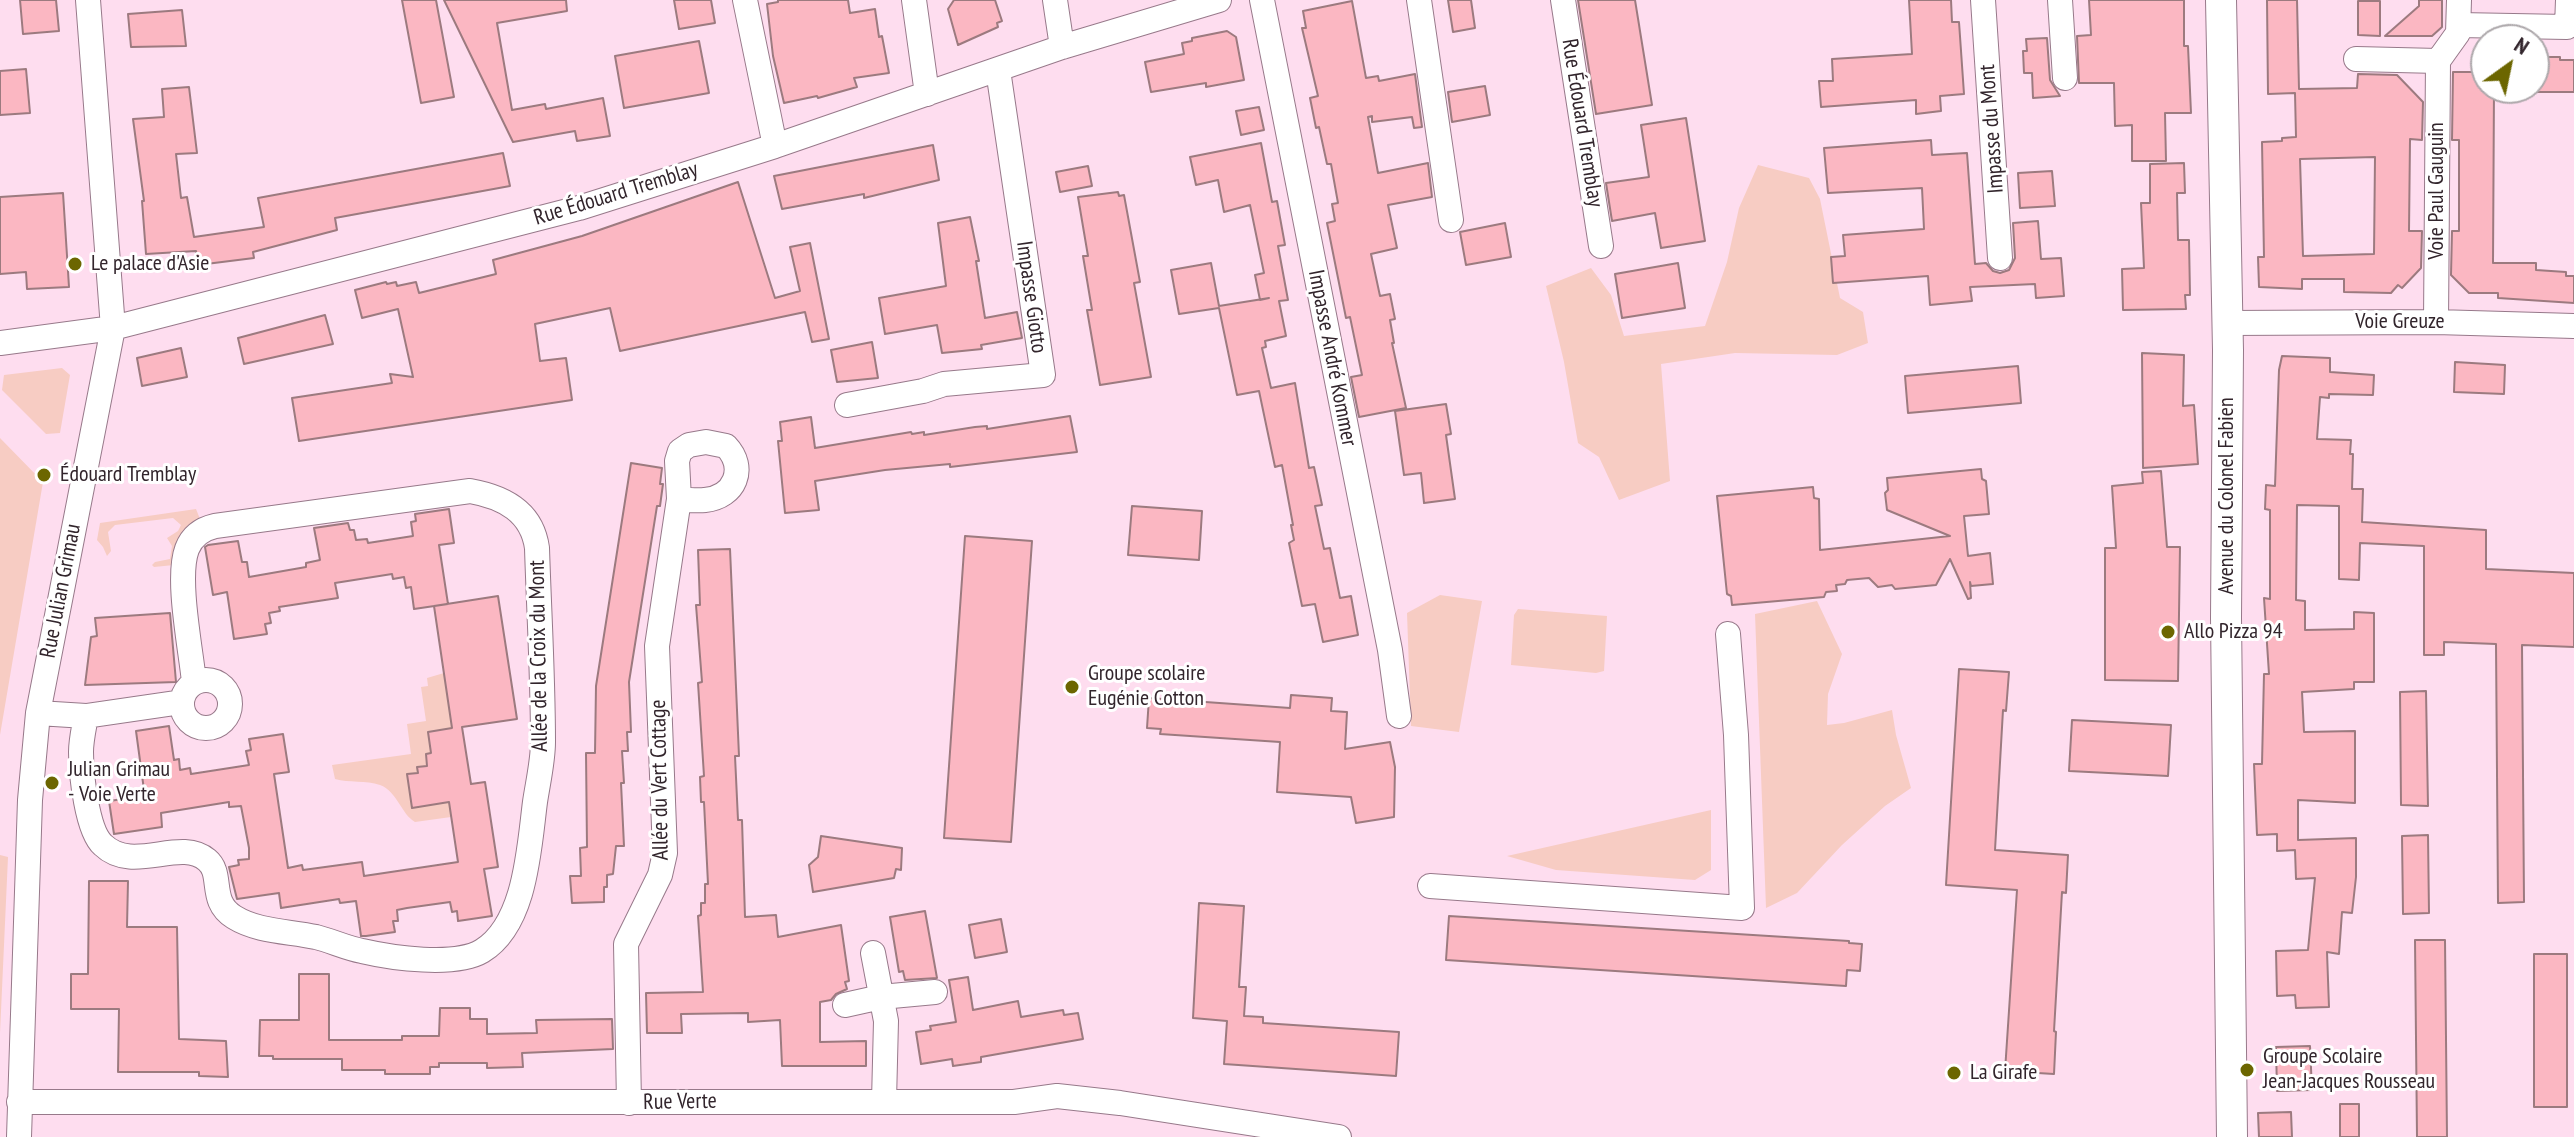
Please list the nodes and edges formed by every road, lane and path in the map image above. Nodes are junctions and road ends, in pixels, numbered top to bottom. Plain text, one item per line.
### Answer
1 (88, 0) edge
2 (745, 0) edge
3 (914, 0) edge
4 (1055, 0) edge
5 (1219, 0) edge
6 (1262, 0) edge
7 (1419, 0) edge
8 (1563, 0) edge
9 (1983, 0) edge
10 (2060, 0) edge
11 (2221, 0) edge
12 (2459, 0) edge
13 (2568, 0) edge
14 (2459, 25) junction
15 (1062, 47) junction
16 (2356, 59) dead end
17 (2438, 61) junction
18 (998, 70) junction
19 (2065, 78) dead end
20 (927, 94) junction
21 (775, 146) junction
22 (1451, 220) dead end
23 (1601, 246) dead end
24 (2000, 258) dead end
25 (2436, 322) junction
26 (2227, 323) junction
27 (2574, 326) edge
28 (113, 328) junction
29 (0, 343) edge
30 (847, 405) dead end
31 (679, 499) dead end
32 (1728, 634) dead end
33 (38, 713) junction
34 (86, 716) junction
35 (1399, 716) dead end
36 (1430, 886) dead end
37 (873, 953) dead end
38 (935, 992) dead end
39 (881, 997) junction
40 (845, 1005) dead end
41 (884, 1101) junction
42 (19, 1102) junction
43 (629, 1103) junction
44 (19, 1137) edge
45 (1339, 1137) edge
46 (2232, 1137) edge

1 - 28 street, Rue Julian Grimau
2 - 21 street
3 - 20 street
4 - 15 street
5 - 15 street, Rue Édouard Tremblay
6 - 35 street, Impasse André Kommer
7 - 22 street
8 - 23 street, Rue Édouard Tremblay
9 - 24 street, Impasse du Mont
10 - 19 street
11 - 26 street, Avenue du Colonel Fabien
12 - 14 street
13 - 14 street
14 - 17 street
15 - 18 street, Rue Édouard Tremblay
16 - 17 street
17 - 25 street, Voie Paul Gauguin
18 - 20 street, Rue Édouard Tremblay
18 - 30 street, Impasse Giotto
20 - 21 street, Rue Édouard Tremblay
21 - 28 street, Rue Édouard Tremblay
25 - 26 street, Voie Greuze
25 - 27 street, Voie Greuze
26 - 46 street, Avenue du Colonel Fabien
28 - 29 street, Rue Édouard Tremblay
28 - 33 street, Rue Julian Grimau
31 - 43 street, Allée du Vert Cottage
32 - 36 street
33 - 34 street, Allée de la Croix du Mont
33 - 42 street, Rue Julian Grimau
34 - 34 street, Allée de la Croix du Mont
37 - 39 street
38 - 39 street
39 - 40 street
39 - 41 street
41 - 43 street, Rue Verte
41 - 45 street, Rue Verte
42 - 43 street, Rue Verte
42 - 44 street, Rue Julian Grimau

